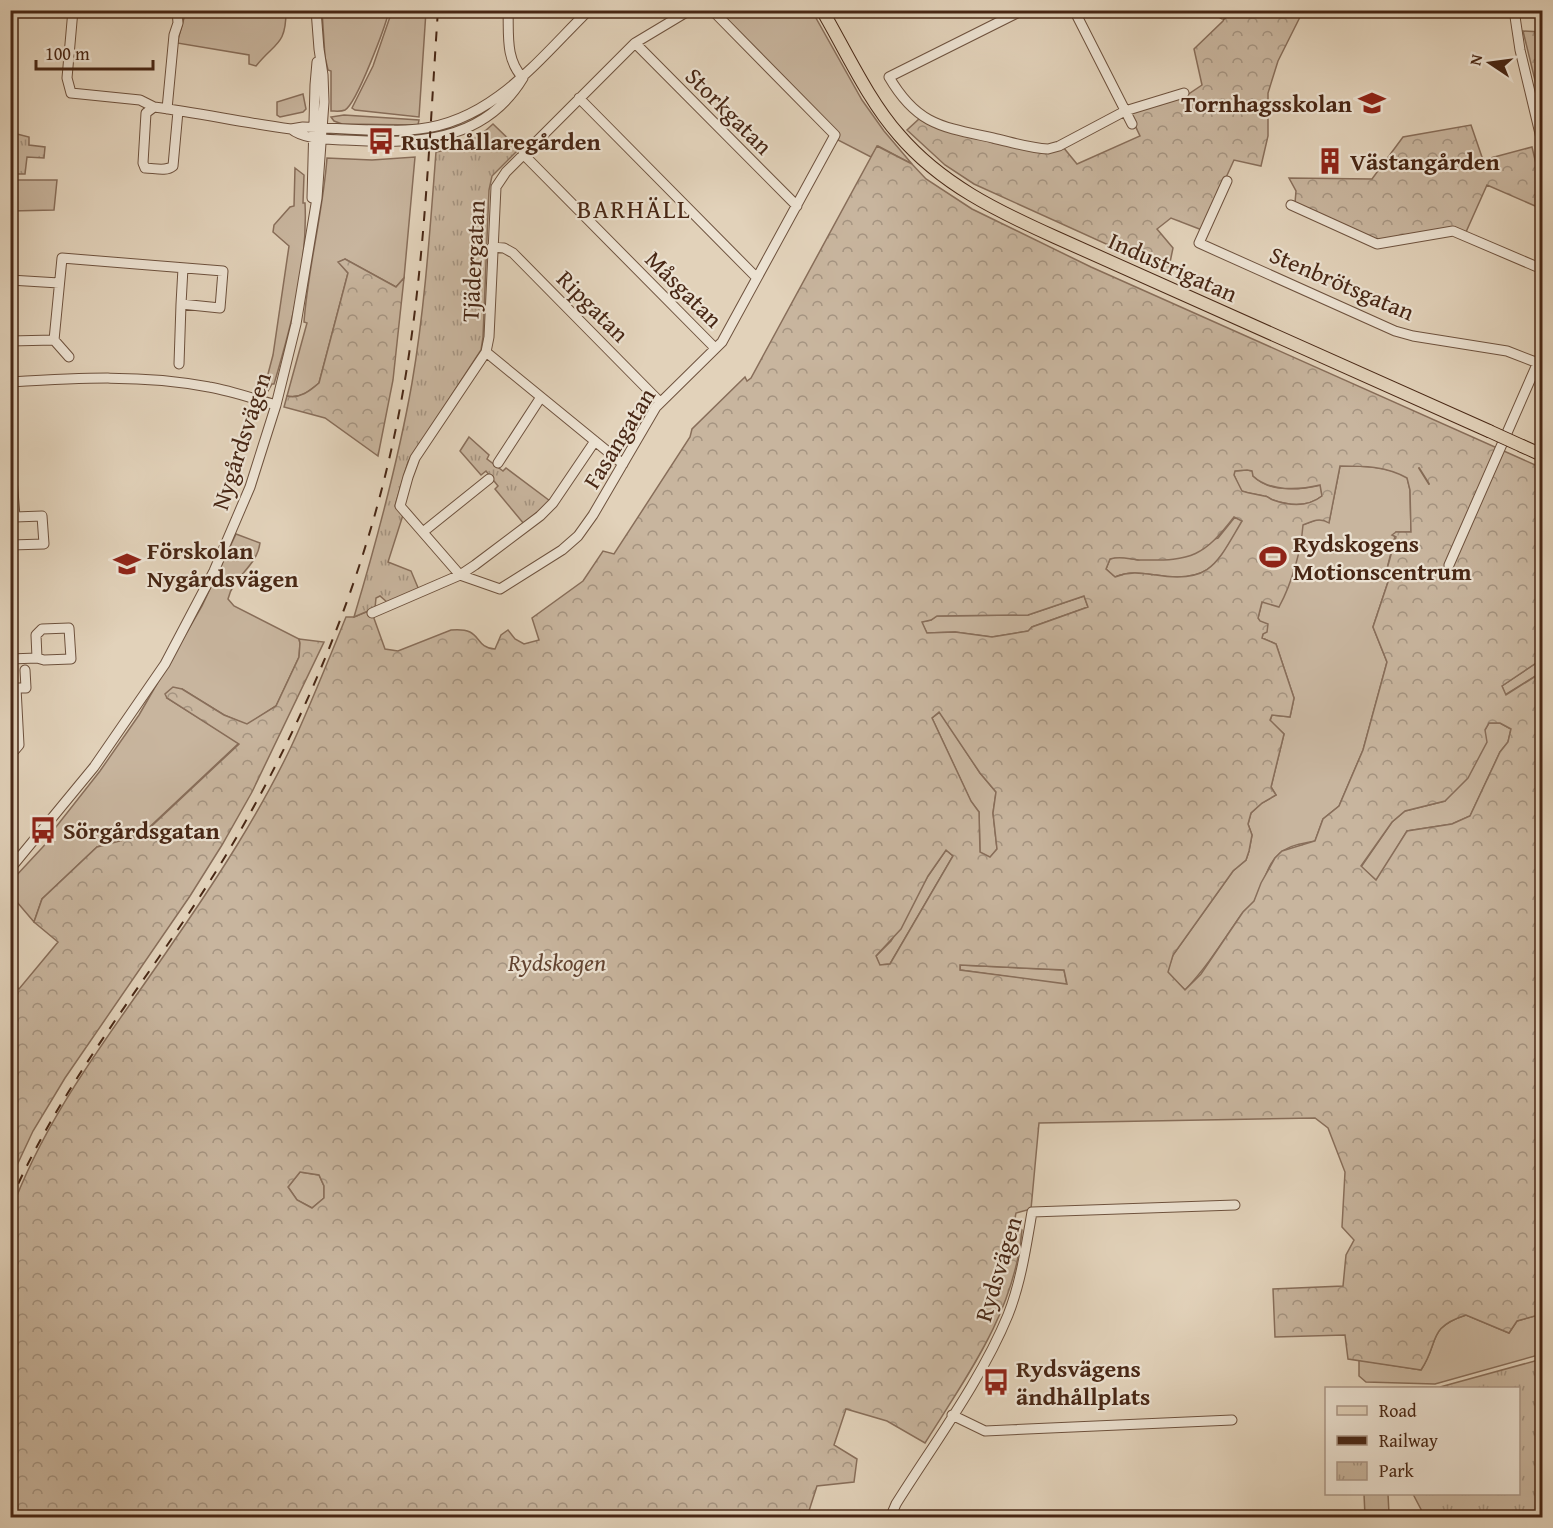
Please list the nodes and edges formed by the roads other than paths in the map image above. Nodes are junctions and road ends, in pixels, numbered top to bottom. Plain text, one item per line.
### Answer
1 (73, 10) edge
2 (177, 10) edge
3 (316, 10) edge
4 (508, 10) edge
5 (589, 10) edge
6 (690, 10) edge
7 (712, 10) edge
8 (822, 10) edge
9 (828, 10) edge
10 (1023, 10) edge
11 (1074, 10) edge
12 (1514, 10) edge
13 (635, 43) junction
14 (843, 46) junction
15 (523, 78) junction
16 (1184, 93) dead end
17 (579, 98) junction
18 (154, 107) junction
19 (167, 109) junction
20 (178, 111) junction
21 (1125, 111) junction
22 (1132, 123) dead end
23 (318, 127) junction
24 (291, 129) junction
25 (318, 138) junction
26 (1542, 142) edge
27 (523, 154) junction
28 (1227, 181) dead end
29 (1291, 205) dead end
30 (796, 206) junction
31 (492, 247) junction
32 (183, 268) junction
33 (1542, 269) edge
34 (757, 278) junction
35 (10, 280) edge
36 (58, 284) junction
37 (181, 304) junction
38 (54, 340) junction
39 (10, 341) edge
40 (716, 348) junction
41 (486, 352) junction
42 (1542, 353) edge
43 (69, 357) dead end
44 (1538, 363) junction
45 (179, 364) dead end
46 (10, 382) edge
47 (541, 397) junction
48 (660, 402) junction
49 (276, 405) junction
50 (595, 441) junction
51 (10, 452) edge
52 (1542, 455) edge
53 (498, 463) dead end
54 (623, 464) junction
55 (489, 479) dead end
56 (13, 518) edge
57 (423, 532) junction
58 (10, 541) edge
59 (1449, 565) dead end
60 (460, 575) junction
61 (372, 613) dead end
62 (37, 658) junction
63 (10, 659) edge
64 (25, 670) dead end
65 (10, 752) edge
66 (10, 869) edge
67 (1235, 1204) dead end
68 (952, 1415) junction
69 (1232, 1420) dead end
70 (890, 1518) edge

1 - 18 street
2 - 19 street
3 - 23 street, Nygårdsvägen
4 - 15 street
5 - 15 street
6 - 13 street, Tjädergatan
7 - 30 street, Fasangatan
8 - 14 main road, Industrigatan
9 - 14 main road, Industrigatan
10 - 21 street
11 - 21 street
12 - 26 street
13 - 17 street, Tjädergatan
13 - 30 street, Storkgatan
14 - 52 main road, Industrigatan, bridge
15 - 23 street
15 - 25 street
16 - 21 street
17 - 27 street, Tjädergatan
17 - 34 street
18 - 19 street
18 - 20 street
19 - 20 street
20 - 24 street
21 - 22 street
23 - 24 street
23 - 25 street, Nygårdsvägen
24 - 25 street
25 - 49 street, Nygårdsvägen
27 - 31 street, Tjädergatan
27 - 40 street, Måsgatan
28 - 44 street, Stenbrötsgatan
29 - 33 street, Stenbrötsgatan
30 - 34 street, Fasangatan
31 - 41 street, Tjädergatan
31 - 48 street, Ripgatan
32 - 36 street
32 - 37 street
32 - 37 street
34 - 40 street, Fasangatan
35 - 36 street
36 - 38 street
37 - 45 street
38 - 39 street
38 - 43 street
40 - 48 street, Fasangatan
41 - 47 street
41 - 57 street, Tjädergatan
42 - 44 street
44 - 59 street
46 - 49 street
47 - 50 street
47 - 53 street
48 - 54 street, Fasangatan
49 - 66 street, Nygårdsvägen
50 - 54 street
50 - 60 street
51 - 56 street
54 - 60 street, Fasangatan
55 - 57 street
56 - 58 street
57 - 60 street, Tjädergatan
60 - 61 street
62 - 62 street
62 - 63 street
64 - 65 street
67 - 68 street, Rydsvägen
68 - 69 street
68 - 70 street, Rydsvägen

